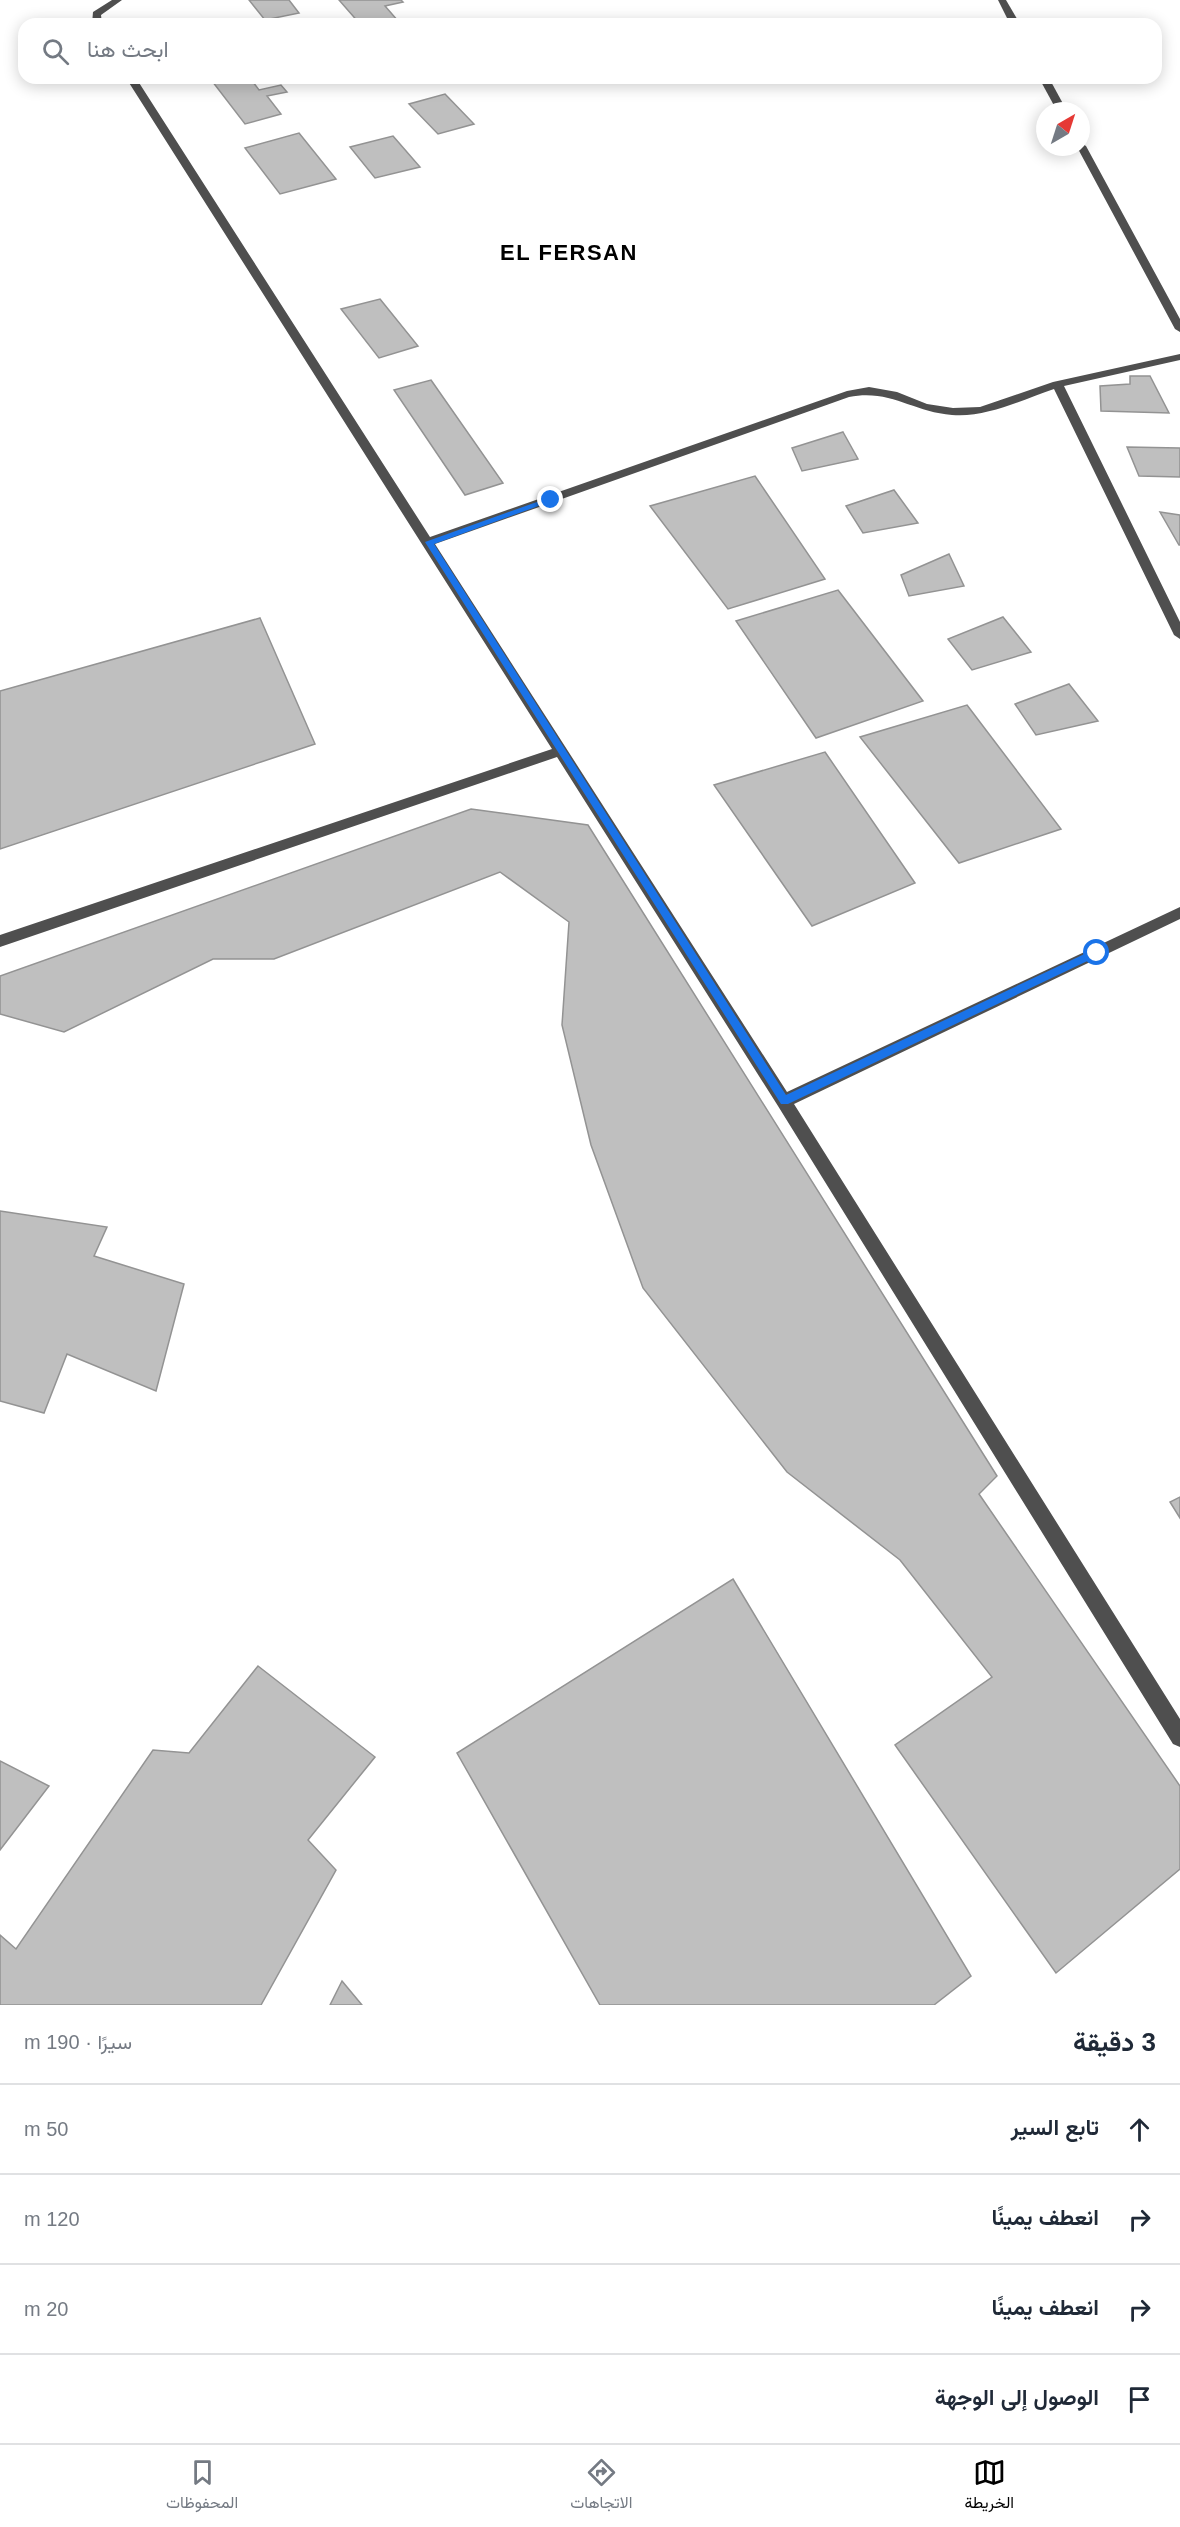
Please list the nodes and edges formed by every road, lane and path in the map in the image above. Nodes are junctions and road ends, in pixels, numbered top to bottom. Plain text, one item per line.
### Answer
1 (118, 0) edge
2 (1002, 0) edge
3 (96, 18) edge
4 (1012, 18) edge
5 (135, 84) edge
6 (1047, 84) edge
7 (1057, 102) edge
8 (1086, 156) edge
9 (1180, 329) edge
10 (1180, 357) edge
11 (1057, 384) junction
12 (429, 542) junction
13 (1180, 635) edge
14 (560, 752) junction
15 (1180, 913) edge
16 (0, 941) edge
17 (784, 1101) junction
18 (1180, 1737) edge

1 - 3 street
2 - 4 street
5 - 12 street
6 - 7 street
8 - 9 street
10 - 11 street
11 - 12 street
11 - 13 street
12 - 14 street
14 - 16 street
14 - 17 street
15 - 17 street
17 - 18 street

